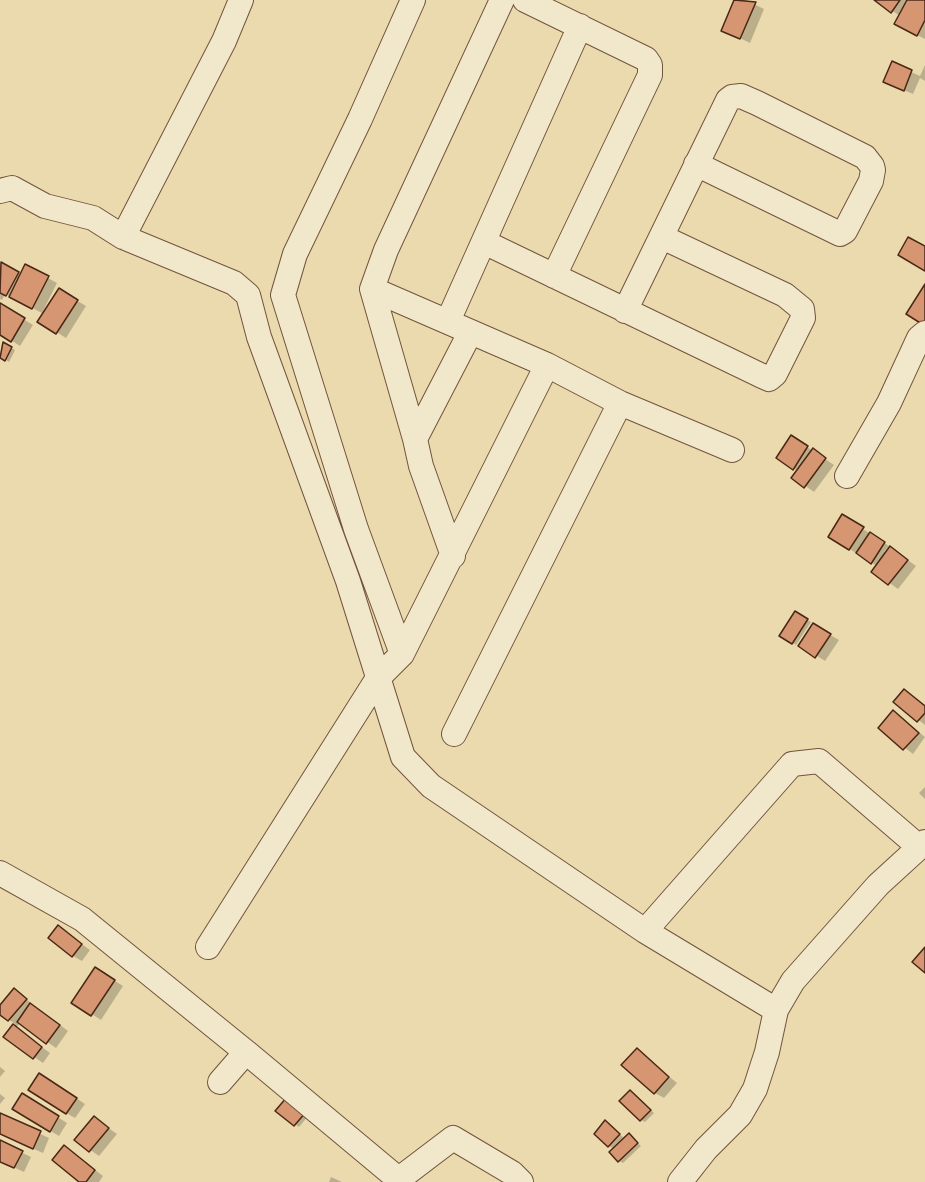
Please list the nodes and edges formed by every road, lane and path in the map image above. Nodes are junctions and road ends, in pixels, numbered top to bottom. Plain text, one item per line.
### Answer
1 (241, 0) edge
2 (413, 0) edge
3 (502, 0) edge
4 (525, 0) edge
5 (580, 26) junction
6 (696, 164) junction
7 (0, 191) edge
8 (123, 237) junction
9 (662, 237) junction
10 (484, 242) junction
11 (554, 276) junction
12 (372, 289) junction
13 (625, 310) junction
14 (448, 321) junction
15 (470, 333) junction
16 (925, 333) edge
17 (547, 365) junction
18 (620, 403) junction
19 (415, 439) junction
20 (732, 450) dead end
21 (847, 476) dead end
22 (453, 556) junction
23 (402, 654) junction
24 (378, 678) junction
25 (454, 734) dead end
26 (922, 844) edge
27 (0, 873) edge
28 (645, 931) junction
29 (208, 947) dead end
30 (776, 1010) junction
31 (246, 1052) junction
32 (220, 1082) dead end
33 (396, 1180) edge
34 (521, 1182) edge
35 (680, 1182) edge

1 - 8 street
2 - 23 street
3 - 12 street
4 - 5 street
5 - 10 street
5 - 11 street
6 - 6 street
6 - 9 street
7 - 8 street
8 - 24 street
9 - 13 street
9 - 13 street
10 - 11 street
10 - 14 street
11 - 13 street
12 - 14 street
12 - 19 street
14 - 15 street
15 - 17 street
15 - 19 street
16 - 21 street
17 - 18 street
17 - 22 street
18 - 20 street
18 - 25 street
19 - 22 street
22 - 23 street
23 - 24 street
24 - 28 street
24 - 29 street
26 - 28 street
26 - 30 street
27 - 31 street
28 - 30 street
30 - 35 street
31 - 32 street
31 - 33 street
33 - 34 street

